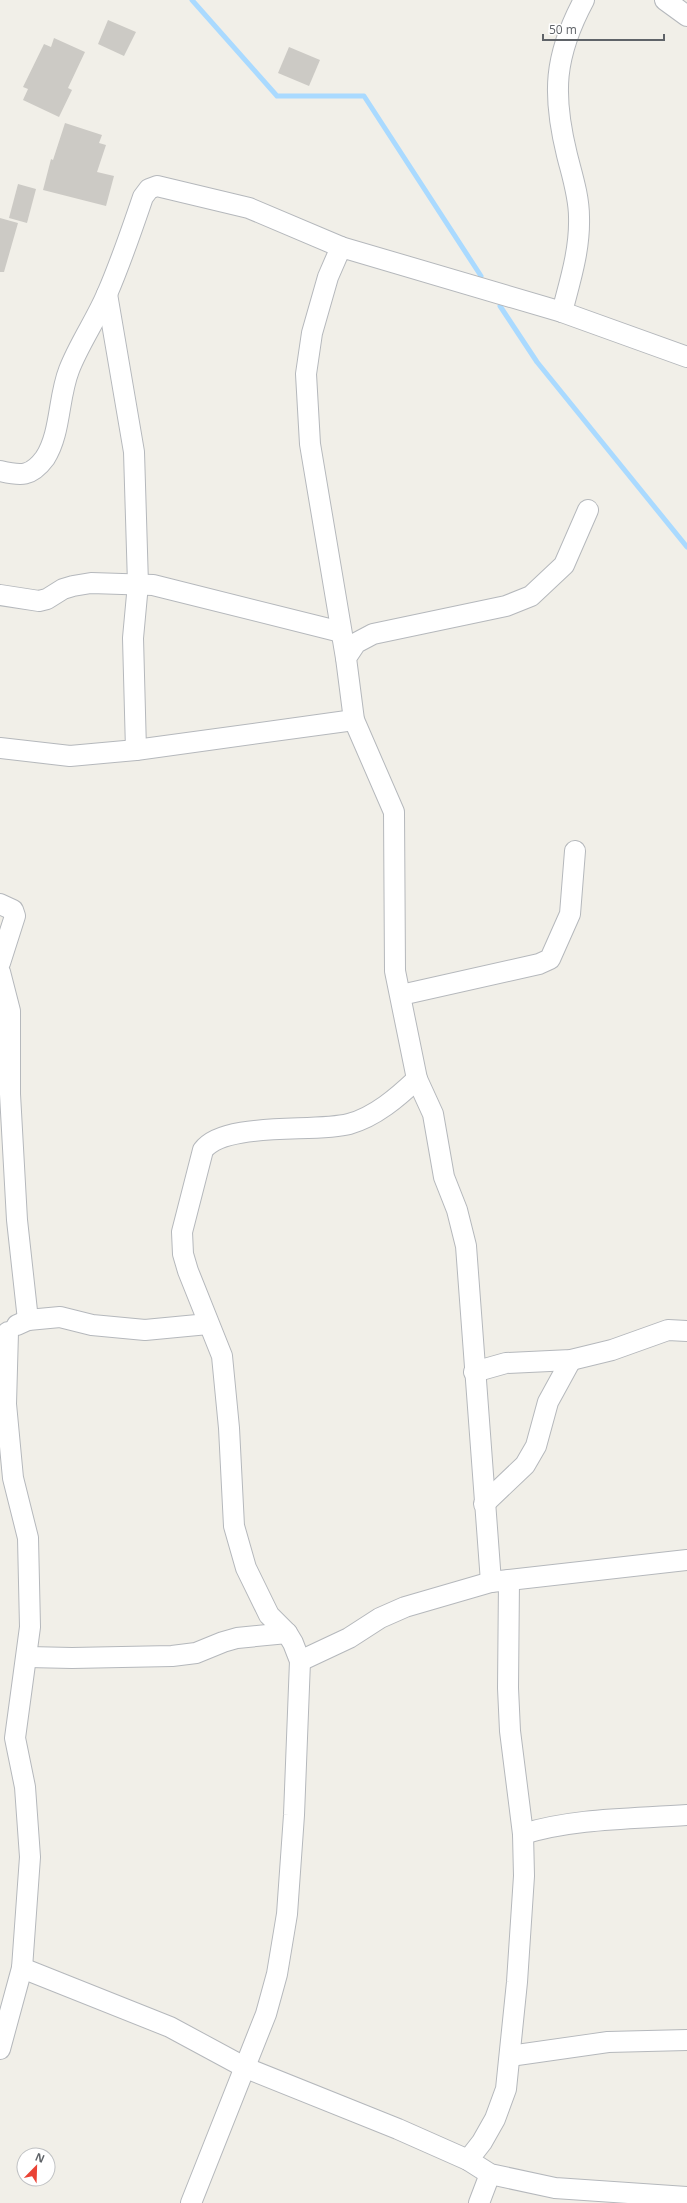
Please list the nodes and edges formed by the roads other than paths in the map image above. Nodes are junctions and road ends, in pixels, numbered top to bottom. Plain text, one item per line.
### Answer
1 (584, 0) edge
2 (665, 0) edge
3 (687, 16) edge
4 (341, 247) junction
5 (107, 294) junction
6 (562, 312) junction
7 (687, 358) edge
8 (0, 471) edge
9 (588, 510) dead end
10 (138, 584) junction
11 (0, 595) edge
12 (341, 632) junction
13 (346, 658) junction
14 (354, 720) junction
15 (0, 748) edge
16 (136, 750) junction
17 (575, 851) dead end
18 (0, 904) edge
19 (0, 963) edge
20 (0, 972) edge
21 (401, 995) junction
22 (417, 1079) junction
23 (5, 1094) edge
24 (28, 1320) junction
25 (208, 1324) junction
26 (687, 1331) edge
27 (4, 1334) edge
28 (571, 1360) junction
29 (474, 1372) junction
30 (484, 1504) junction
31 (687, 1560) edge
32 (500, 1581) junction
33 (287, 1633) junction
34 (28, 1657) junction
35 (300, 1661) junction
36 (687, 1816) edge
37 (523, 1834) junction
38 (22, 1968) junction
39 (687, 2040) edge
40 (0, 2050) edge
41 (510, 2056) junction
42 (246, 2068) junction
43 (468, 2160) junction
44 (490, 2174) junction
45 (675, 2199) edge
46 (191, 2203) edge
47 (479, 2203) edge

1 - 6 street
2 - 3 street
4 - 5 street
4 - 6 street
4 - 12 street
5 - 8 street
5 - 10 street
6 - 7 street
9 - 13 street
10 - 11 street
10 - 12 street
10 - 16 street
12 - 13 street
13 - 14 street
14 - 16 street
14 - 21 street
15 - 16 street
17 - 21 street
18 - 19 street
20 - 23 street
21 - 22 street
22 - 25 street
22 - 29 street
23 - 24 street
24 - 25 street
24 - 27 street
25 - 33 street
26 - 28 street
27 - 34 street
28 - 29 street
28 - 30 street
29 - 30 street
30 - 32 street
31 - 32 street
32 - 35 street
32 - 37 street
33 - 34 street
33 - 35 street
34 - 38 street
35 - 42 street
36 - 37 street
37 - 41 street
38 - 40 street
38 - 42 street
39 - 41 street
41 - 43 street
42 - 43 street
42 - 46 street
43 - 44 street
44 - 45 street
44 - 47 street

